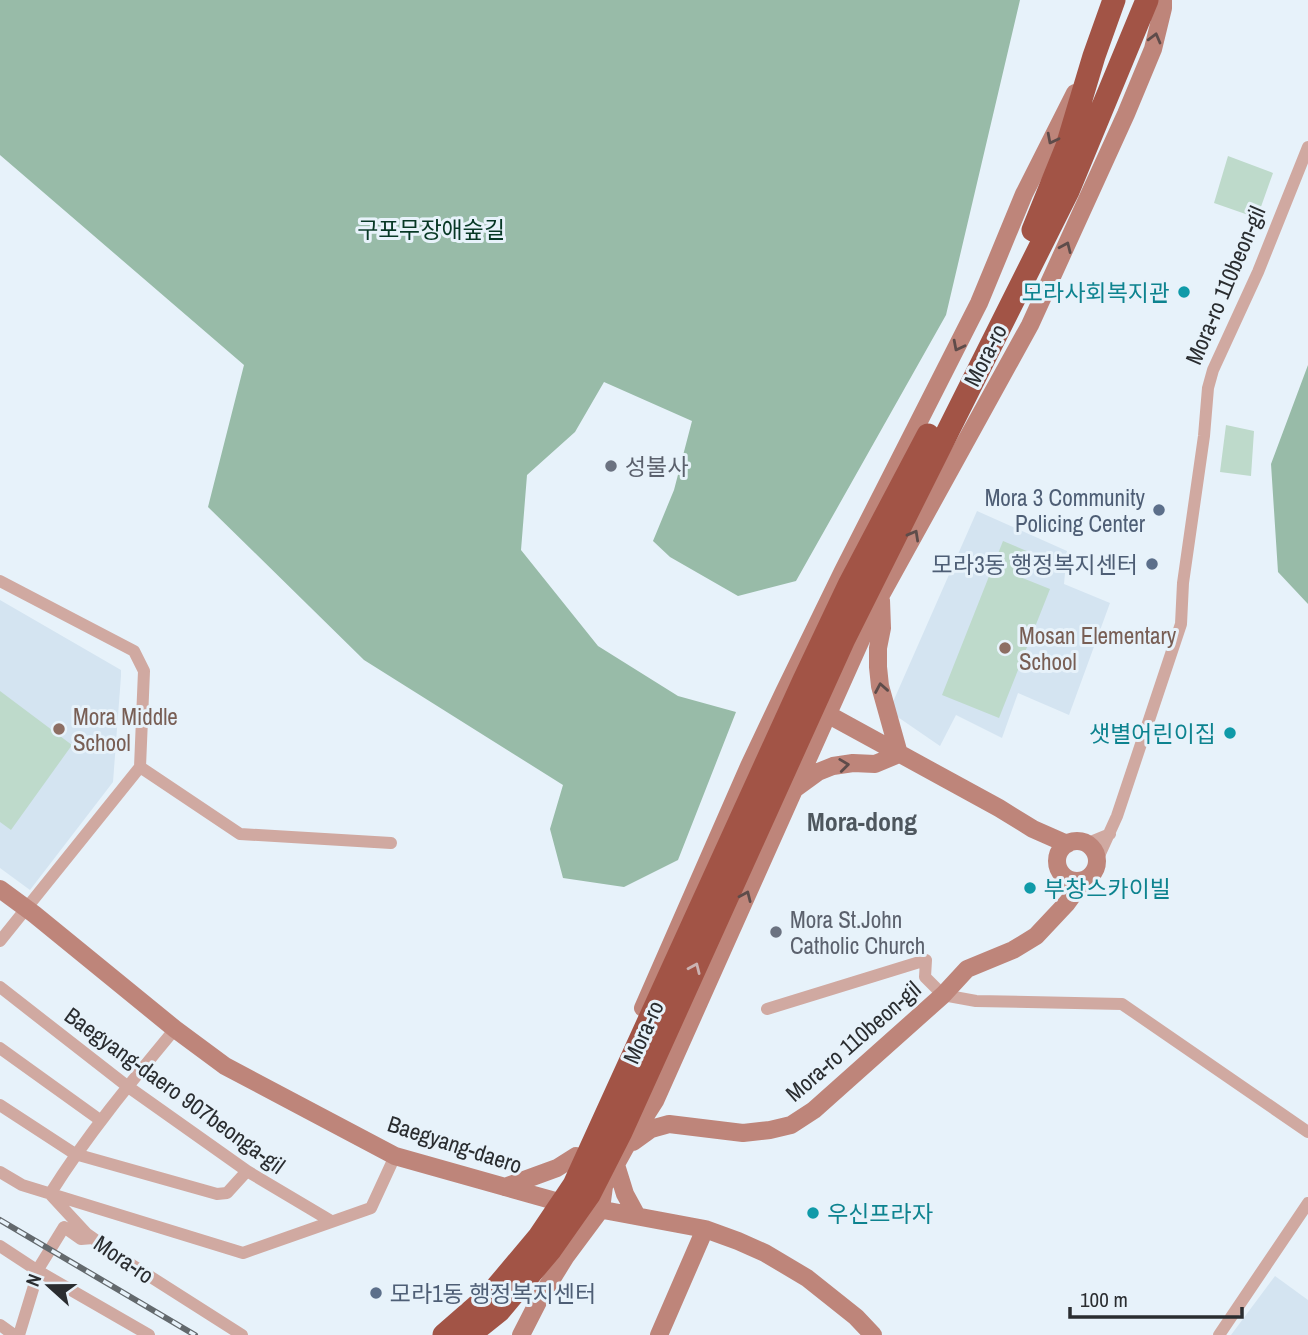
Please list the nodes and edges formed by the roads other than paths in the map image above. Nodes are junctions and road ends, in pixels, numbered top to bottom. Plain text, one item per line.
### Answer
1 (1114, 0) edge
2 (1147, 0) edge
3 (1163, 0) edge
4 (1094, 56) junction
5 (1308, 147) edge
6 (888, 529) junction
7 (0, 581) edge
8 (881, 595) junction
9 (784, 692) junction
10 (828, 714) junction
11 (899, 754) junction
12 (140, 767) junction
13 (794, 789) junction
14 (391, 843) dead end
15 (1062, 850) junction
16 (1093, 851) junction
17 (1074, 879) junction
18 (0, 889) edge
19 (27, 909) junction
20 (0, 941) edge
21 (0, 987) edge
22 (943, 995) junction
23 (767, 1009) dead end
24 (175, 1028) junction
25 (628, 1041) junction
26 (678, 1047) junction
27 (0, 1048) edge
28 (127, 1086) junction
29 (655, 1101) junction
30 (0, 1105) edge
31 (100, 1120) junction
32 (669, 1124) junction
33 (1308, 1132) edge
34 (625, 1148) junction
35 (75, 1154) junction
36 (395, 1156) junction
37 (576, 1156) junction
38 (616, 1165) junction
39 (247, 1171) junction
40 (0, 1172) edge
41 (505, 1187) junction
42 (50, 1194) junction
43 (555, 1201) junction
44 (1308, 1203) edge
45 (594, 1209) junction
46 (638, 1216) junction
47 (331, 1221) junction
48 (705, 1229) junction
49 (93, 1238) junction
50 (0, 1246) edge
51 (38, 1271) junction
52 (0, 1325) edge
53 (14, 1335) edge
54 (19, 1335) edge
55 (149, 1335) edge
56 (242, 1335) edge
57 (441, 1335) edge
58 (470, 1335) edge
59 (483, 1335) edge
60 (521, 1335) edge
61 (659, 1335) edge
62 (873, 1335) edge
63 (1219, 1335) edge

1 - 4 highway, Mora-ro
2 - 6 highway, Mora-ro
8 -> 3 main road, Mora-ro
4 - 6 highway, Mora-ro
4 -> 9 main road, Mora-ro
5 - 16 street, Mora-ro 110beon-gil
6 - 57 highway, Mora-ro
58 -> 6 highway, Mora-ro
7 - 12 street
8 - 10 main road, Mora-ro
11 -> 8 main road
9 - 10 main road
9 - 25 main road, Mora-ro
10 - 11 main road
10 - 13 main road, Mora-ro
13 -> 11 main road
11 - 15 main road
12 - 14 street
12 - 19 street
26 -> 13 main road, Mora-ro
15 - 16 main road, Mora-ro 110beon-gil
15 - 17 main road
16 - 17 main road, Mora-ro 110beon-gil
17 - 22 main road, Mora-ro 110beon-gil
18 - 19 main road, Baegyang-daero
19 - 20 street
19 - 24 main road, Baegyang-daero
21 - 28 street, Baegyang-daero 907beonga-gil
22 - 23 street, Mora-ro 110beon-gil
22 - 32 main road, Mora-ro 110beon-gil
22 - 33 street, Mora-ro 110beon-gil
24 - 28 street
24 - 36 main road, Baegyang-daero
25 - 26 main road
25 - 37 main road, Mora-ro
26 - 29 main road, Mora-ro
27 - 31 street
28 - 31 street
28 - 39 street, Baegyang-daero 907beonga-gil
29 - 32 main road
29 - 34 main road, Mora-ro
30 - 35 street
31 - 35 street
32 - 34 main road
34 - 38 main road, Mora-ro
35 - 39 street
35 - 42 street
36 - 41 main road, Baegyang-daero
36 - 47 street
37 - 41 main road
37 - 43 main road, Mora-ro
38 - 45 main road, Mora-ro
38 - 46 main road
39 - 47 street, Baegyang-daero 907beonga-gil
40 - 42 street
41 - 43 main road, Baegyang-daero
42 - 47 street
42 - 49 street, Mora-ro
43 - 45 main road, Baegyang-daero
43 - 57 main road, Mora-ro
44 - 63 street
45 - 46 main road, Baegyang-daero
45 - 59 main road, Mora-ro
45 - 60 main road, Mora-ro
46 - 48 main road, Baegyang-daero
48 - 61 main road
48 - 62 main road, Baegyang-daero
49 - 51 street
49 - 56 street, Mora-ro
50 - 51 street
51 - 54 street
51 - 55 street
52 - 53 street

